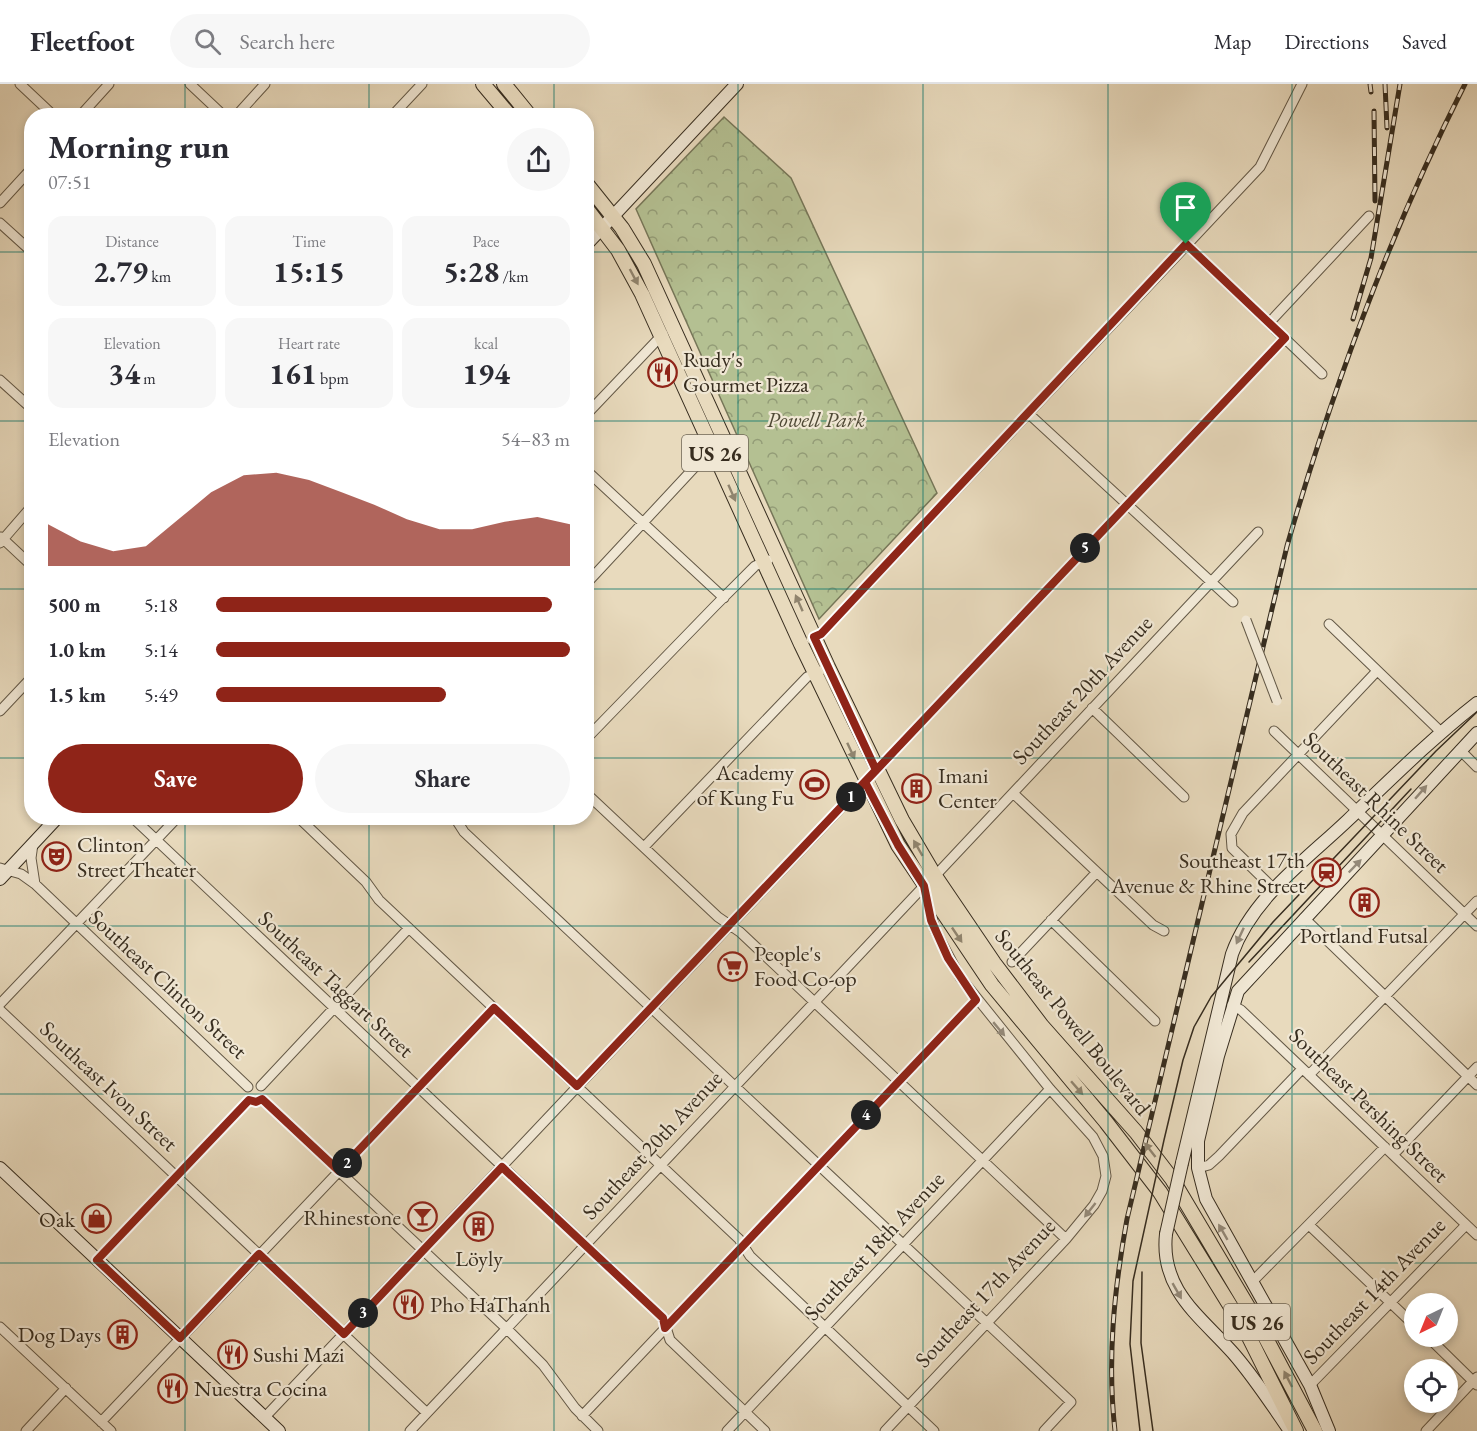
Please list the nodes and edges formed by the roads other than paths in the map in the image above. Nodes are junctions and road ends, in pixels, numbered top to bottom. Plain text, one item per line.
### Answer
1 (20, 84) edge
2 (109, 84) edge
3 (190, 84) edge
4 (265, 84) edge
5 (422, 84) edge
6 (483, 84) edge
7 (504, 84) edge
8 (737, 84) edge
9 (1302, 84) edge
10 (46, 108) edge
11 (87, 108) edge
12 (216, 108) edge
13 (243, 108) edge
14 (400, 108) edge
15 (503, 108) edge
16 (524, 108) edge
17 (24, 177) edge
18 (594, 193) edge
19 (0, 203) edge
20 (613, 216) junction
21 (1369, 216) dead end
22 (594, 218) edge
23 (0, 223) edge
24 (602, 228) junction
25 (594, 237) edge
26 (1186, 244) junction
27 (24, 245) edge
28 (1269, 323) junction
29 (674, 327) junction
30 (661, 335) junction
31 (1285, 338) junction
32 (1323, 374) dead end
33 (0, 380) edge
34 (24, 402) edge
35 (594, 406) edge
36 (1029, 414) junction
37 (727, 444) junction
38 (713, 450) junction
39 (594, 477) edge
40 (1126, 504) junction
41 (24, 515) edge
42 (643, 523) junction
43 (1258, 532) dead end
44 (1, 540) edge
45 (777, 556) junction
46 (24, 559) edge
47 (764, 562) junction
48 (594, 575) edge
49 (1211, 582) junction
50 (724, 598) junction
51 (1233, 602) dead end
52 (1246, 620) dead end
53 (1329, 624) dead end
54 (814, 637) junction
55 (801, 644) junction
56 (828, 667) junction
57 (1377, 671) junction
58 (814, 674) junction
59 (24, 686) edge
60 (1277, 701) dead end
61 (1477, 703) edge
62 (1092, 708) junction
63 (0, 711) edge
64 (594, 731) edge
65 (1274, 731) dead end
66 (1441, 732) junction
67 (1477, 733) edge
68 (1461, 750) junction
69 (1298, 753) junction
70 (1477, 766) edge
71 (876, 770) junction
72 (865, 782) junction
73 (1012, 793) junction
74 (1184, 797) dead end
75 (594, 800) edge
76 (1357, 811) junction
77 (51, 825) edge
78 (141, 825) edge
79 (170, 825) edge
80 (306, 825) edge
81 (460, 825) edge
82 (1383, 836) junction
83 (156, 839) junction
84 (33, 844) junction
85 (644, 847) junction
86 (3, 872) edge
87 (1096, 873) junction
88 (934, 876) junction
89 (35, 884) junction
90 (924, 886) junction
91 (1274, 889) junction
92 (1477, 901) edge
93 (1464, 914) junction
94 (1304, 918) junction
95 (1051, 920) junction
96 (76, 923) junction
97 (730, 924) junction
98 (1477, 926) edge
99 (409, 928) junction
100 (1164, 931) dead end
101 (1012, 962) dead end
102 (1384, 998) junction
103 (976, 1000) junction
104 (814, 1003) junction
105 (0, 1004) edge
106 (1232, 1005) junction
107 (651, 1007) junction
108 (494, 1008) junction
109 (334, 1009) junction
110 (0, 1011) edge
111 (1155, 1021) dead end
112 (1477, 1067) edge
113 (1305, 1072) junction
114 (1468, 1077) junction
115 (898, 1081) junction
116 (735, 1085) junction
117 (1477, 1085) edge
118 (261, 1086) junction
119 (577, 1086) junction
120 (248, 1087) junction
121 (418, 1087) junction
122 (1050, 1089) junction
123 (262, 1099) junction
124 (249, 1100) junction
125 (1385, 1148) junction
126 (1393, 1155) junction
127 (982, 1161) junction
128 (819, 1164) junction
129 (660, 1165) junction
130 (502, 1167) junction
131 (0, 1168) edge
132 (1198, 1168) junction
133 (339, 1171) junction
134 (175, 1176) junction
135 (1309, 1225) junction
136 (1466, 1225) junction
137 (1477, 1234) edge
138 (1066, 1239) junction
139 (903, 1243) junction
140 (585, 1245) junction
141 (743, 1246) junction
142 (423, 1251) junction
143 (259, 1254) junction
144 (97, 1260) junction
145 (1252, 1282) junction
146 (1391, 1302) junction
147 (1404, 1315) edge
148 (987, 1322) junction
149 (0, 1327) edge
150 (665, 1328) junction
151 (824, 1328) junction
152 (507, 1329) junction
153 (344, 1334) junction
154 (180, 1338) junction
155 (1439, 1347) edge
156 (1476, 1381) edge
157 (1310, 1385) junction
158 (66, 1388) junction
159 (908, 1407) junction
160 (745, 1412) junction
161 (427, 1413) junction
162 (582, 1416) junction
163 (265, 1417) junction
164 (102, 1422) junction
165 (26, 1431) edge
166 (111, 1431) edge
167 (279, 1431) edge
168 (410, 1431) edge
169 (598, 1431) edge
170 (727, 1431) edge
171 (765, 1431) edge
172 (885, 1431) edge
173 (934, 1431) edge
174 (1044, 1431) edge
175 (1290, 1431) edge
176 (1296, 1431) edge
177 (1315, 1431) edge
178 (1329, 1431) edge
179 (1426, 1431) edge

1 - 10 street
2 - 11 street
3 - 12 street
4 - 13 street
5 - 14 street
6 - 15 main road
7 - 16 main road
8 - 20 street
9 - 26 street
17 - 19 street
18 - 20 main road, Southeast Powell Boulevard / US 26
20 - 24 street
20 - 29 main road, Southeast Powell Boulevard / US 26
21 - 28 street
22 - 24 main road, Southeast Powell Boulevard / US 26
23 - 27 street
24 - 25 street
24 -> 30 main road, Southeast Powell Boulevard / US 26
26 - 28 street
26 - 36 street
28 - 31 street
29 - 30 street
29 - 37 main road, Southeast Powell Boulevard / US 26
30 - 35 street
30 - 38 main road, Southeast Powell Boulevard / US 26
31 - 32 street
31 - 40 street
33 - 34 street
36 - 40 street
36 - 54 street
37 - 38 street
37 - 45 main road, Southeast Powell Boulevard / US 26
38 - 42 street
38 -> 47 main road, Southeast Powell Boulevard / US 26
39 - 42 street
40 - 49 street
40 - 71 street
41 - 44 street
42 - 48 street
42 - 50 street
43 - 49 street, Southeast 20th Avenue
44 - 46 street
45 - 47 street
54 -> 45 main road, Southeast Powell Boulevard / US 26
47 - 50 street
47 - 55 main road, Southeast Powell Boulevard / US 26
49 - 51 street
49 - 62 street, Southeast 20th Avenue
50 - 64 street
52 - 60 street, bridge
53 - 57 street
54 - 55 street
54 - 56 main road, Southeast Powell Boulevard / US 26
55 - 58 main road, Southeast Powell Boulevard / US 26
56 - 58 street
56 - 71 main road, Southeast Powell Boulevard / US 26
57 - 66 street
57 - 69 street
58 -> 72 main road, Southeast Powell Boulevard / US 26
58 - 85 street
59 - 63 street
61 - 66 street
62 - 73 street, Southeast 20th Avenue
62 - 74 street
65 - 69 street, Southeast Rhine Street
66 - 76 street
67 - 68 street
68 - 70 street
82 -> 68 street
69 - 76 street, Southeast Rhine Street
69 - 91 street
71 - 72 street
88 -> 71 main road, Southeast Powell Boulevard / US 26
72 - 90 main road, Southeast Powell Boulevard / US 26
72 - 97 street
73 - 87 street
73 - 88 street, Southeast 20th Avenue
75 - 85 street
76 - 82 street, Southeast Rhine Street
76 - 91 street
77 - 84 street
78 - 83 street, Southeast Taggart Street
79 - 83 street
80 - 99 street
81 - 107 street
82 - 93 street, Southeast Rhine Street
94 -> 82 street
83 - 96 street
83 - 109 street, Southeast Taggart Street
84 - 86 street
84 - 89 street
85 - 97 street
86 - 89 street, Southeast Clinton Street
87 - 95 street
87 - 100 street
177 -> 88 main road, Southeast Powell Boulevard / US 26
89 - 96 street, Southeast Clinton Street
90 - 103 street
90 - 104 street, Southeast 20th Avenue
90 -> 176 main road, Southeast Powell Boulevard / US 26
91 -> 175 street, bridge
92 - 93 street
93 - 98 street, Southeast Rhine Street
93 - 102 street
94 - 102 street
94 - 106 street
95 - 101 street
95 - 111 street
96 - 105 street
96 - 120 street, Southeast Clinton Street
97 - 104 street
97 - 107 street
99 - 108 street
99 - 109 street
102 - 113 street
102 - 114 street
103 - 115 street
103 -> 122 street
104 - 115 street
104 - 116 street, Southeast 20th Avenue
106 - 113 street, Southeast Pershing Street
106 - 132 street
107 - 116 street
107 - 119 street
108 - 119 street
108 - 121 street
109 - 118 street
109 - 121 street, Southeast Taggart Street
110 - 134 street, Southeast Ivon Street
112 - 114 street
113 - 125 street, Southeast Pershing Street
113 - 132 street
114 - 117 street
114 - 126 street
115 - 127 street
115 - 128 street
116 - 128 street
116 - 129 street, Southeast 20th Avenue
118 - 120 street
118 - 123 street
119 - 129 street
119 - 130 street
120 - 124 street
121 - 130 street, Southeast Taggart Street
121 - 133 street
122 - 127 street, Southeast 18th Avenue
122 -> 138 street, Southeast 17th Avenue
123 - 124 street
123 - 133 street
124 - 134 street
125 - 126 street, Southeast Pershing Street
125 - 135 street
126 - 136 street, Southeast Pershing Street
127 - 138 street
127 - 139 street, Southeast 18th Avenue
128 - 139 street
128 - 141 street
129 - 140 street, Southeast 20th Avenue
129 - 141 street
130 - 140 street, Southeast Taggart Street
130 - 142 street
131 - 144 street
145 -> 132 street
133 - 142 street
133 - 143 street
134 - 143 street, Southeast Ivon Street
134 - 144 street
135 - 145 street
135 - 146 street
136 - 137 street, Southeast Pershing Street
136 - 146 street, Southeast 14th Avenue
138 - 148 street, Southeast 17th Avenue
139 - 148 street
139 - 151 street, Southeast 18th Avenue
140 - 150 street, Southeast Taggart Street
140 - 152 street, Southeast 20th Avenue
141 - 150 street
141 - 151 street
142 - 152 street
142 - 153 street
143 - 153 street, Southeast Ivon Street
143 - 154 street
144 - 154 street
145 - 157 street
146 - 147 street
146 - 157 street, Southeast 14th Avenue
148 - 159 street, Southeast 17th Avenue
148 - 174 street
149 - 158 street
150 - 160 street, Southeast Taggart Street
150 - 162 street
151 - 159 street
151 - 160 street, Southeast 18th Avenue
152 - 161 street, Southeast 20th Avenue
152 - 162 street
153 - 161 street, Southeast Ivon Street
153 - 163 street
154 - 163 street
154 - 164 street
155 - 156 street
156 - 179 street
157 - 178 street
158 - 164 street
158 - 165 street
159 - 172 street, Southeast 17th Avenue
159 - 173 street
160 - 170 street, Southeast 18th Avenue
160 - 171 street, Southeast Taggart Street
161 - 168 street, Southeast 20th Avenue
162 - 169 street
163 - 167 street
164 - 166 street

